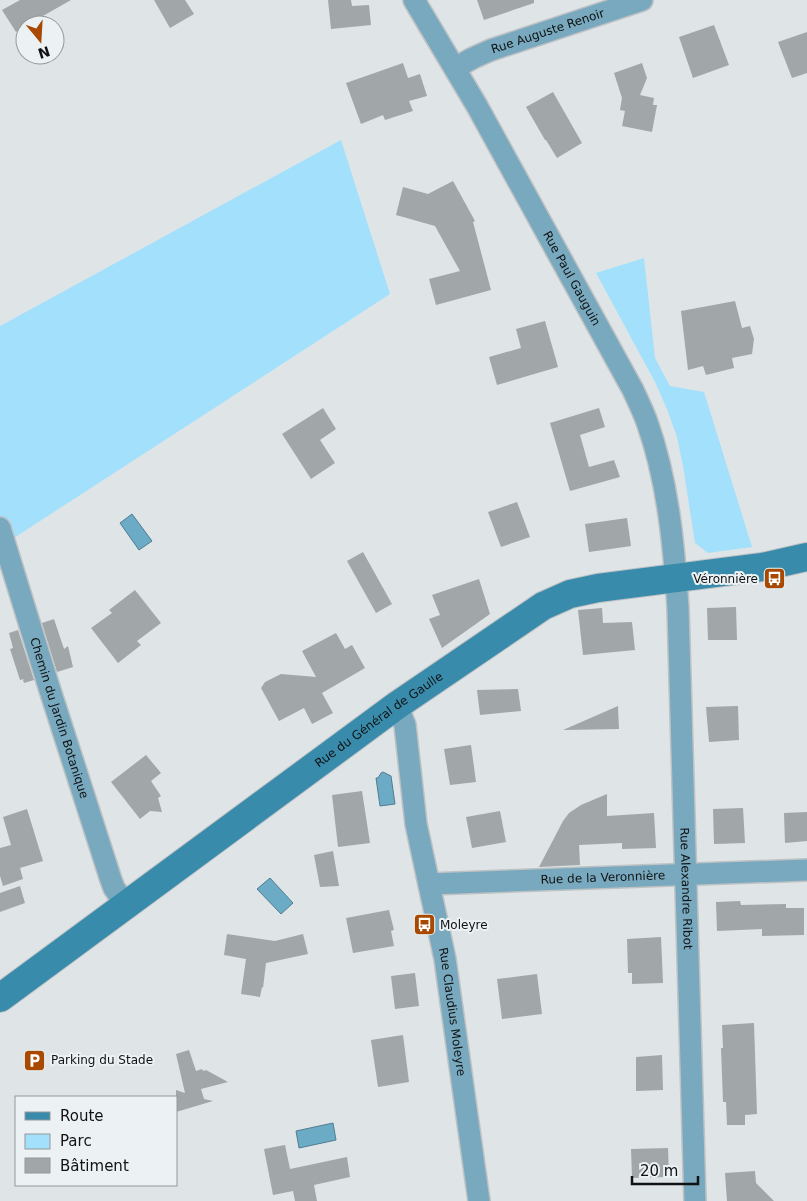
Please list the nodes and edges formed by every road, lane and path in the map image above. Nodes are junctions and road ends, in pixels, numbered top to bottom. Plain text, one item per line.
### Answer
1 (414, 0) edge
2 (642, 0) edge
3 (455, 68) junction
4 (0, 528) edge
5 (807, 558) edge
6 (676, 578) junction
7 (396, 706) junction
8 (807, 870) edge
9 (686, 875) junction
10 (429, 884) junction
11 (126, 905) junction
12 (0, 998) edge
13 (479, 1201) edge
14 (695, 1201) edge

1 - 3 street, Rue Paul Gauguin
2 - 3 street, Rue Auguste Renoir
3 - 6 street, Rue Paul Gauguin
4 - 11 street, Chemin du Jardin Botanique
5 - 6 street, Rue du Général de Gaulle
6 - 7 street, Rue du Général de Gaulle
6 - 9 street, Rue Alexandre Ribot
7 - 10 street, Rue Claudius Moleyre
7 - 11 street, Rue du Général de Gaulle
8 - 9 street, Rue de la Veronnière
9 - 10 street, Rue de la Veronnière
9 - 14 street, Rue Alexandre Ribot
10 - 13 street, Rue Claudius Moleyre
11 - 12 street, Rue du Général de Gaulle

